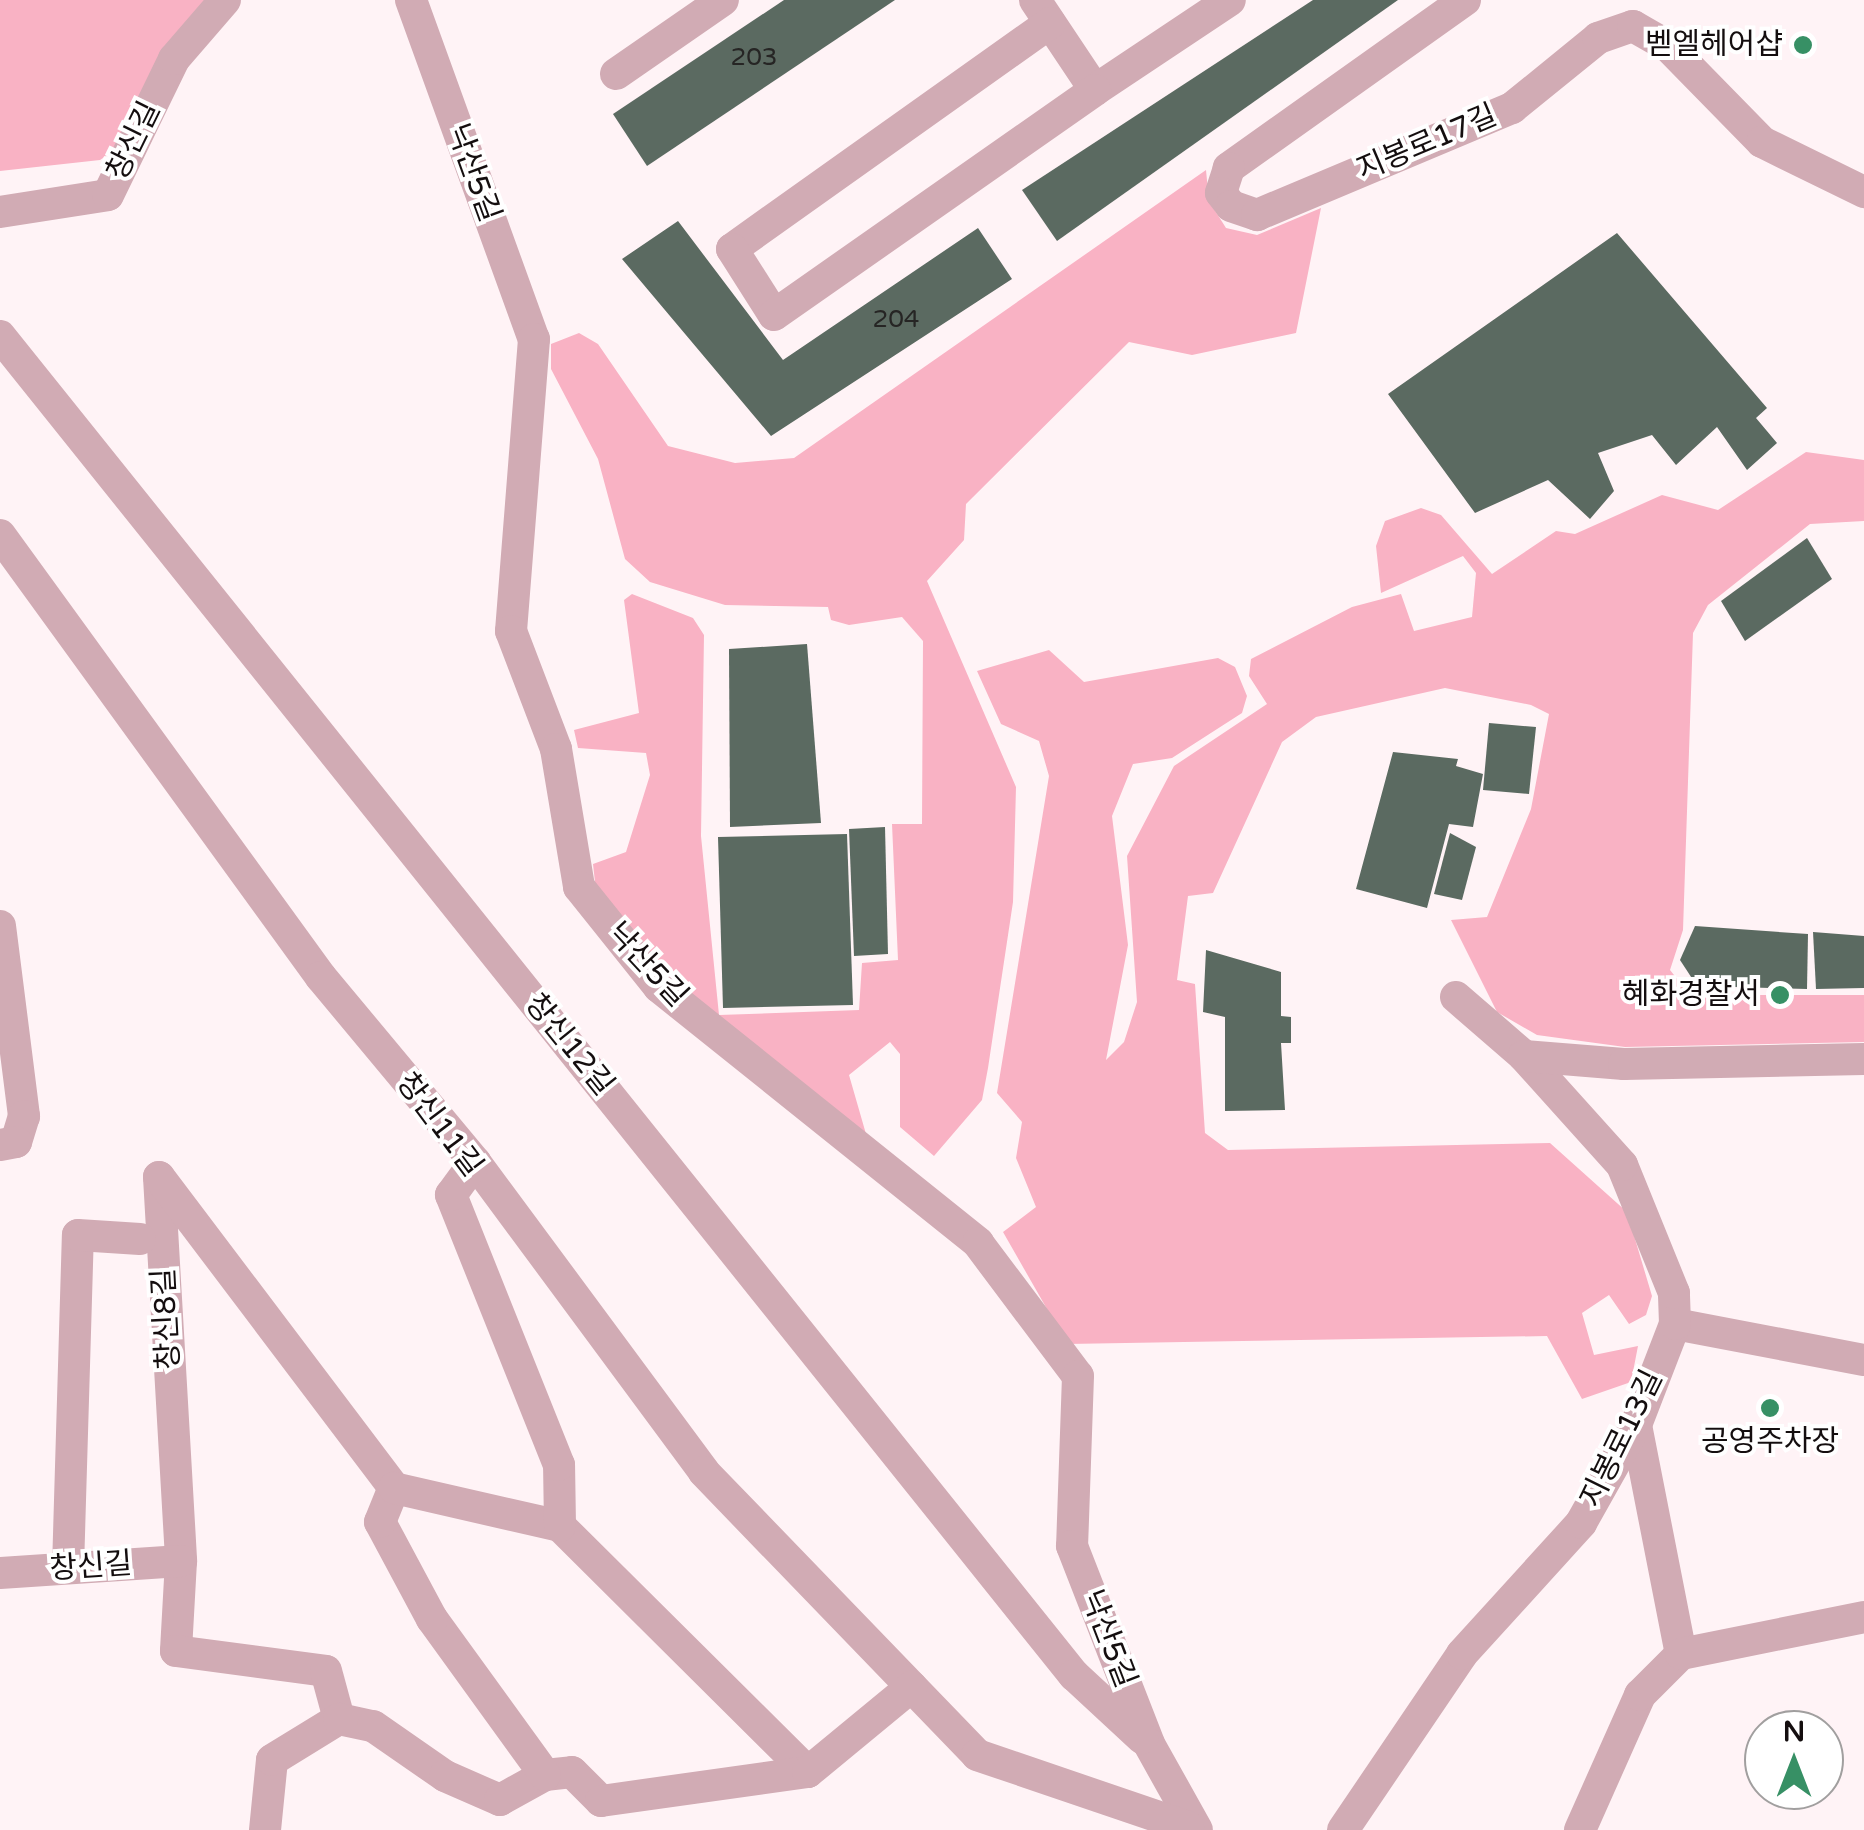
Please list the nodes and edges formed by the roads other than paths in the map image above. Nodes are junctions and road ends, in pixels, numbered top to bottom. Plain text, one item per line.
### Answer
1 (225, 0) edge
2 (411, 0) edge
3 (723, 0) edge
4 (1230, 0) edge
5 (1460, 8) edge
6 (1042, 12) edge
7 (616, 74) dead end
8 (1095, 90) junction
9 (1864, 192) edge
10 (0, 212) edge
11 (0, 336) edge
12 (0, 535) edge
13 (0, 926) edge
14 (1456, 996) dead end
15 (1524, 1056) junction
16 (1864, 1059) edge
17 (0, 1144) edge
18 (475, 1162) junction
19 (140, 1239) dead end
20 (1675, 1324) junction
21 (1864, 1360) edge
22 (1636, 1425) junction
23 (394, 1488) junction
24 (560, 1526) junction
25 (181, 1561) junction
26 (68, 1568) junction
27 (0, 1573) edge
28 (1864, 1617) edge
29 (1681, 1654) junction
30 (911, 1687) junction
31 (339, 1719) junction
32 (1149, 1744) junction
33 (808, 1772) junction
34 (545, 1775) junction
35 (1193, 1828) edge
36 (265, 1830) edge
37 (1343, 1830) edge
38 (1580, 1830) edge

1 - 10 street, 창신길
2 - 32 street, 낙산5길
3 - 7 street
4 - 8 street
5 - 9 street, 지봉로17길
6 - 8 street
6 - 8 street
11 - 32 street, 창신12길
12 - 18 street, 창신11길
13 - 17 street
14 - 15 street
15 - 16 street
15 - 20 street
18 - 24 street
18 - 30 street, 창신11길
19 - 26 street
20 - 21 street
20 - 22 street, 지봉로13길
22 - 29 street
22 - 37 street, 지봉로13길
23 - 24 street
23 - 25 street, 창신8길
23 - 34 street
24 - 33 street
25 - 26 street, 창신길
25 - 31 street, 창신8길
26 - 27 street, 창신길
28 - 29 street
29 - 38 street
30 - 33 street
30 - 35 street, 창신11길
31 - 34 street
31 - 36 street
32 - 35 street, 낙산5길
33 - 34 street

